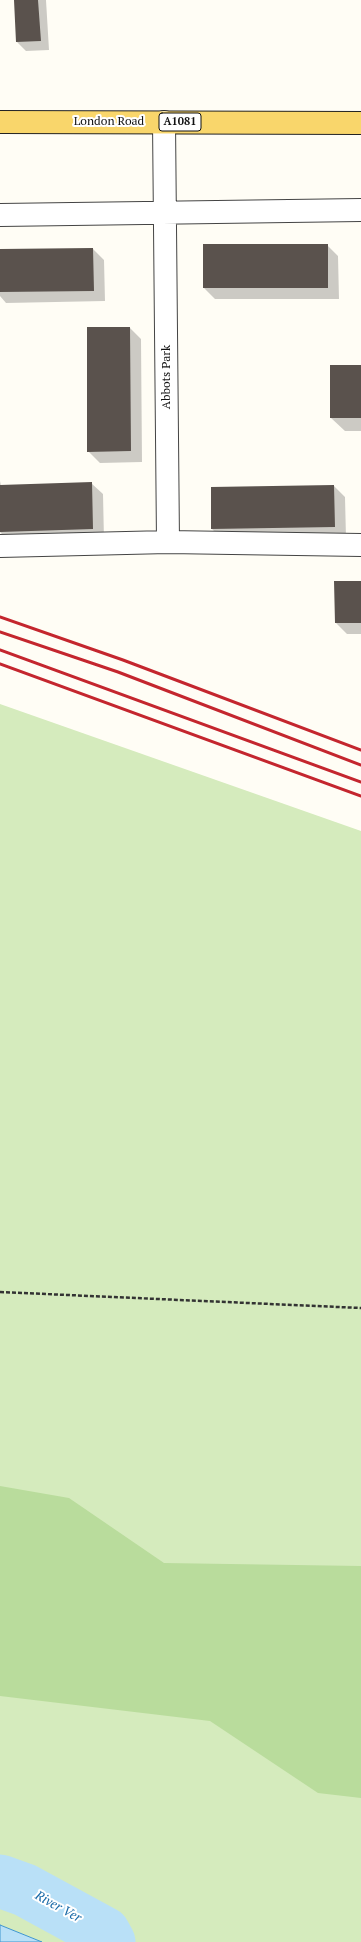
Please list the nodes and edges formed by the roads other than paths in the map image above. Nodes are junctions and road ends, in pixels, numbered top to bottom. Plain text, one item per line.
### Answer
1 (0, 122) edge
2 (164, 122) junction
3 (361, 123) edge
4 (361, 210) edge
5 (166, 212) junction
6 (0, 215) edge
7 (168, 542) junction
8 (361, 545) edge
9 (0, 546) edge

1 - 2 main road, London Road / A1081
2 - 3 main road, London Road / A1081
2 - 5 street, Abbots Park
4 - 5 street
5 - 6 street
5 - 7 street, Abbots Park
7 - 8 street
7 - 9 street

